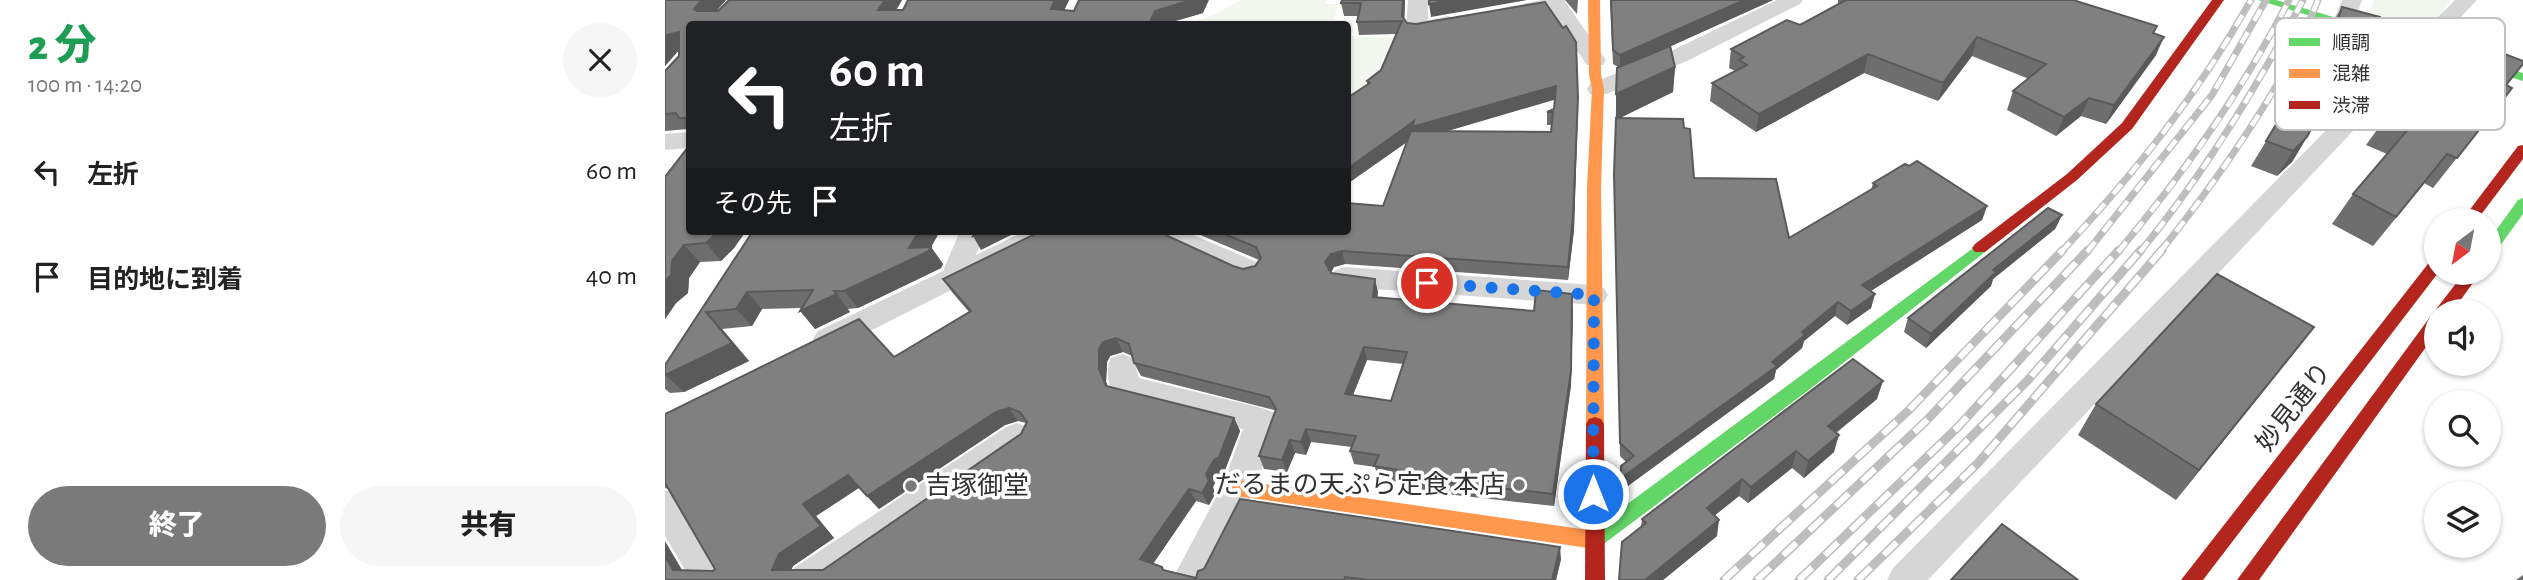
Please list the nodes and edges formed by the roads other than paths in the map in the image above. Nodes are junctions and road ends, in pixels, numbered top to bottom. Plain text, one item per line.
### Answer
1 (1418, 0) edge
2 (1594, 0) edge
3 (1793, 0) edge
4 (2218, 0) edge
5 (2264, 0) edge
6 (2352, 0) edge
7 (2467, 0) edge
8 (1554, 2) edge
9 (1492, 15) edge
10 (2326, 18) edge
11 (2345, 18) edge
12 (2450, 18) edge
13 (1467, 19) edge
14 (1595, 60) junction
15 (2505, 72) edge
16 (2523, 77) edge
17 (1598, 89) junction
18 (2343, 130) edge
19 (686, 141) edge
20 (665, 142) edge
21 (2523, 149) edge
22 (2523, 203) edge
23 (2478, 208) edge
24 (971, 235) edge
25 (1040, 235) edge
26 (1168, 235) edge
27 (2501, 235) edge
28 (1249, 270) edge
29 (955, 277) junction
30 (1345, 277) edge
31 (2424, 280) edge
32 (1594, 295) junction
33 (2424, 337) edge
34 (798, 353) edge
35 (1122, 366) dead end
36 (1017, 436) edge
37 (1238, 488) junction
38 (665, 505) edge
39 (1594, 540) junction
40 (710, 580) edge
41 (806, 580) edge
42 (1190, 580) edge
43 (1595, 580) edge
44 (1905, 580) edge
45 (2192, 580) edge
46 (2247, 580) edge

1 - 13 street
2 - 14 street
3 - 17 street
4 - 39 street
5 - 10 street
6 - 11 street
7 - 12 street
8 - 9 street
8 - 14 street
14 - 17 street
15 - 16 street
17 - 32 street
18 - 44 street
19 - 20 street
21 - 23 street
22 - 27 street
24 - 29 street
25 - 29 street
26 - 28 street
29 - 34 street
30 - 32 street
31 - 45 street, 妙見通り
32 - 39 street
33 - 46 street
35 - 37 street
36 - 41 street
37 - 39 street
37 - 42 street
38 - 40 street
39 - 43 street

